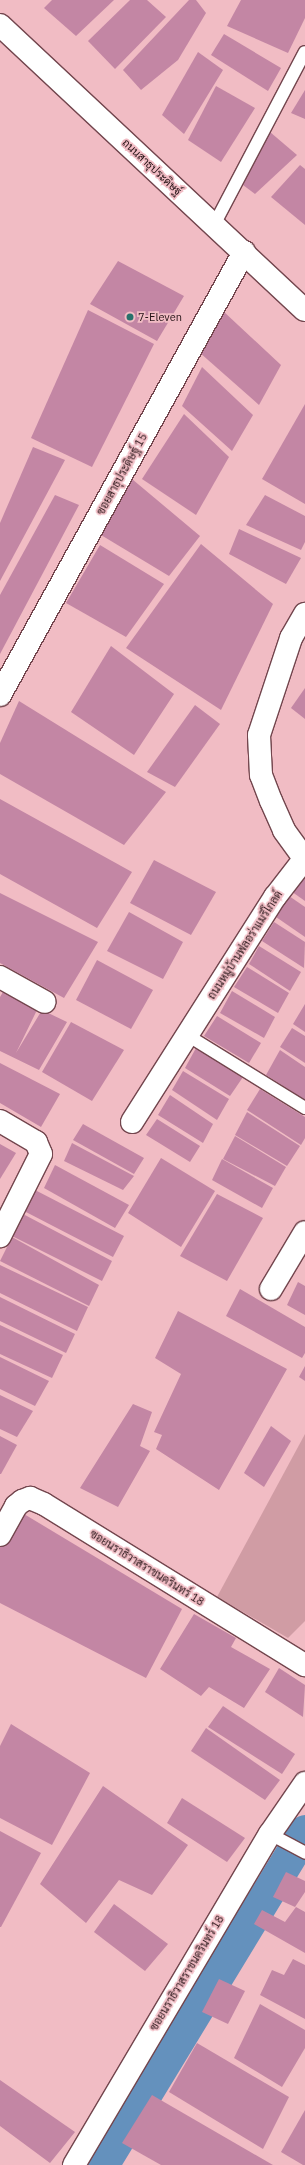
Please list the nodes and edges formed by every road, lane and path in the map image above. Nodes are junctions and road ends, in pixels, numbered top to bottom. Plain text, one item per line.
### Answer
1 (0, 25) edge
2 (305, 52) edge
3 (214, 225) junction
4 (244, 252) junction
5 (305, 310) edge
6 (305, 614) edge
7 (0, 695) edge
8 (305, 858) edge
9 (0, 977) edge
10 (45, 1002) dead end
11 (187, 1035) junction
12 (305, 1108) edge
13 (0, 1121) edge
14 (132, 1122) dead end
15 (305, 1232) edge
16 (0, 1236) edge
17 (271, 1290) dead end
18 (0, 1535) edge
19 (305, 1665) edge
20 (305, 1783) edge
21 (270, 1834) junction
22 (305, 1853) edge
23 (74, 2165) edge

1 - 3 street, ถนนสาธุประดิษฐ์
2 - 3 lane
3 - 4 street, ถนนสาธุประดิษฐ์
4 - 5 street, ถนนสาธุประดิษฐ์
4 - 7 street, ซอยสาธุประดิษฐ์ 15
6 - 8 street, ถนนหมู่บ้านฟลอร่าแมรีโกลด์
8 - 11 street, ถนนหมู่บ้านฟลอร่าแมรีโกลด์
9 - 10 street
11 - 12 lane
11 - 14 street, ถนนหมู่บ้านฟลอร่าแมรีโกลด์
13 - 16 street
15 - 17 street
18 - 19 street, ซอยนราธิวาสราชนครินทร์ 18
20 - 21 street, ซอยนราธิวาสราชนครินทร์ 18
21 - 22 lane
21 - 23 street, ซอยนราธิวาสราชนครินทร์ 18

